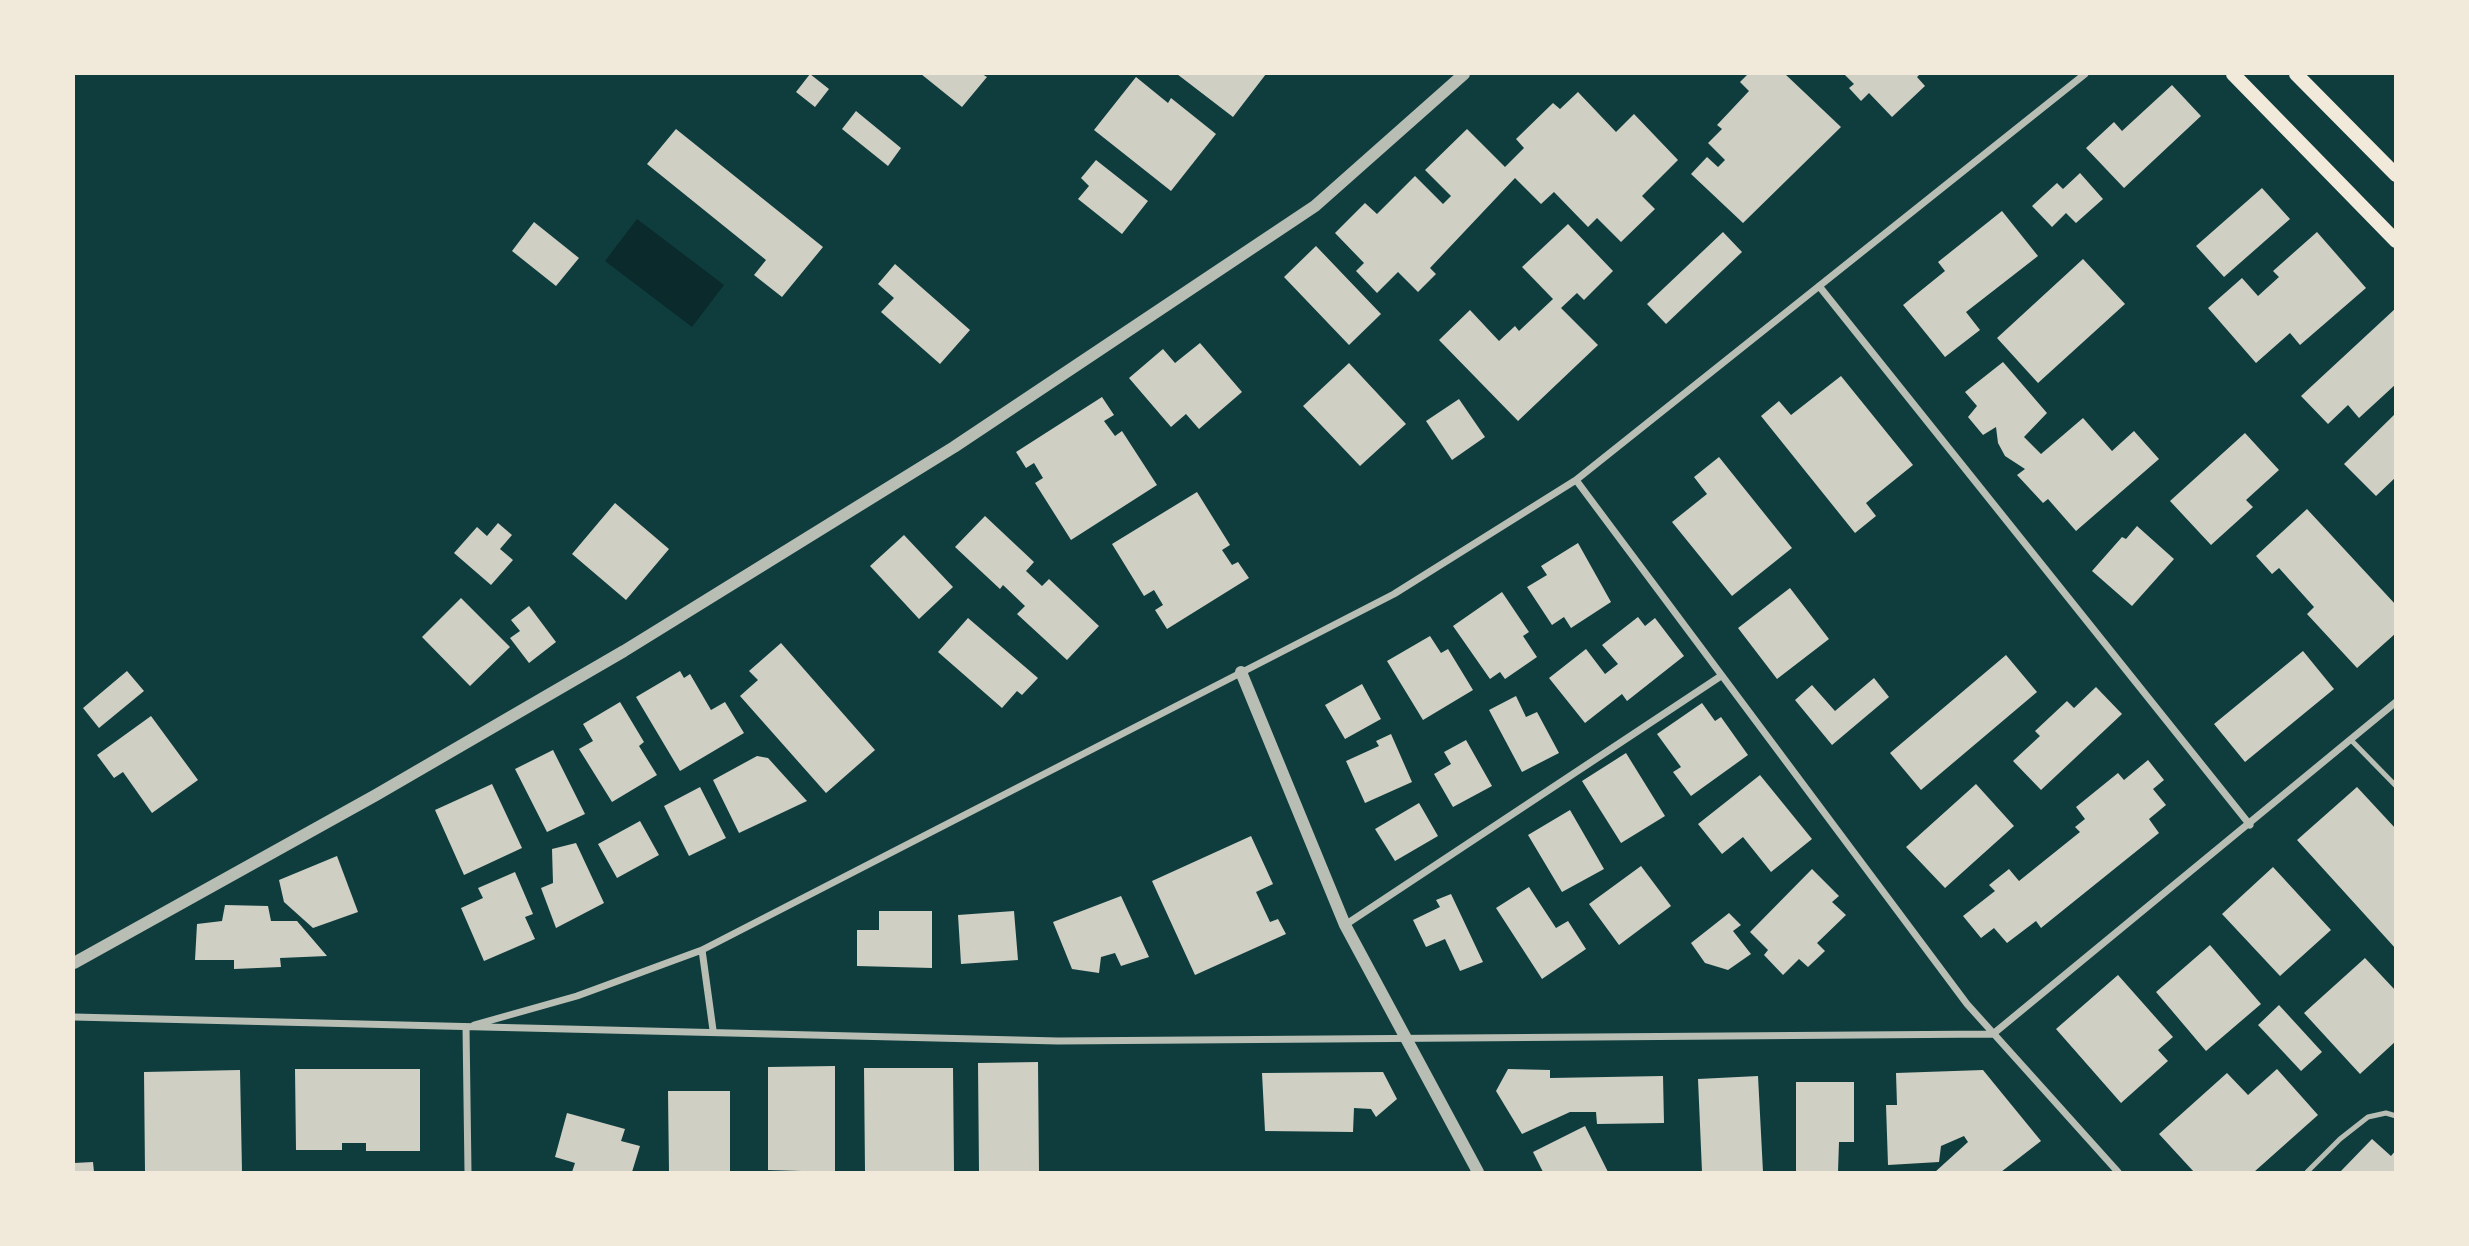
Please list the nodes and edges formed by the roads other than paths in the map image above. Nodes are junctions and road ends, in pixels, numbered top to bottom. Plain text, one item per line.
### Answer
1 (1464, 74) edge
2 (2085, 74) edge
3 (2233, 74) edge
4 (2296, 74) edge
5 (2396, 175) edge
6 (2396, 241) edge
7 (1819, 286) junction
8 (1576, 480) junction
9 (1241, 672) junction
10 (1721, 676) junction
11 (2396, 702) edge
12 (2351, 740) junction
13 (2396, 786) edge
14 (2250, 825) junction
15 (1345, 925) junction
16 (702, 950) junction
17 (74, 962) edge
18 (74, 1017) edge
19 (466, 1027) junction
20 (713, 1030) junction
21 (1993, 1034) junction
22 (1406, 1038) junction
23 (2396, 1116) edge
24 (468, 1172) edge
25 (1478, 1172) edge
26 (2118, 1172) edge
27 (2307, 1172) edge

1 - 17 street
2 - 7 street
3 - 6 main road
4 - 5 main road
7 - 8 street
7 - 14 street
8 - 9 street
8 - 10 street
9 - 15 street
9 - 16 street
10 - 15 street
10 - 21 street
11 - 12 street
12 - 13 lane
12 - 14 street
14 - 21 street
15 - 22 street
16 - 19 street
16 - 20 street
18 - 19 street
19 - 20 street
19 - 24 street
20 - 22 street
21 - 22 street
21 - 26 street
22 - 25 street
23 - 27 lane

